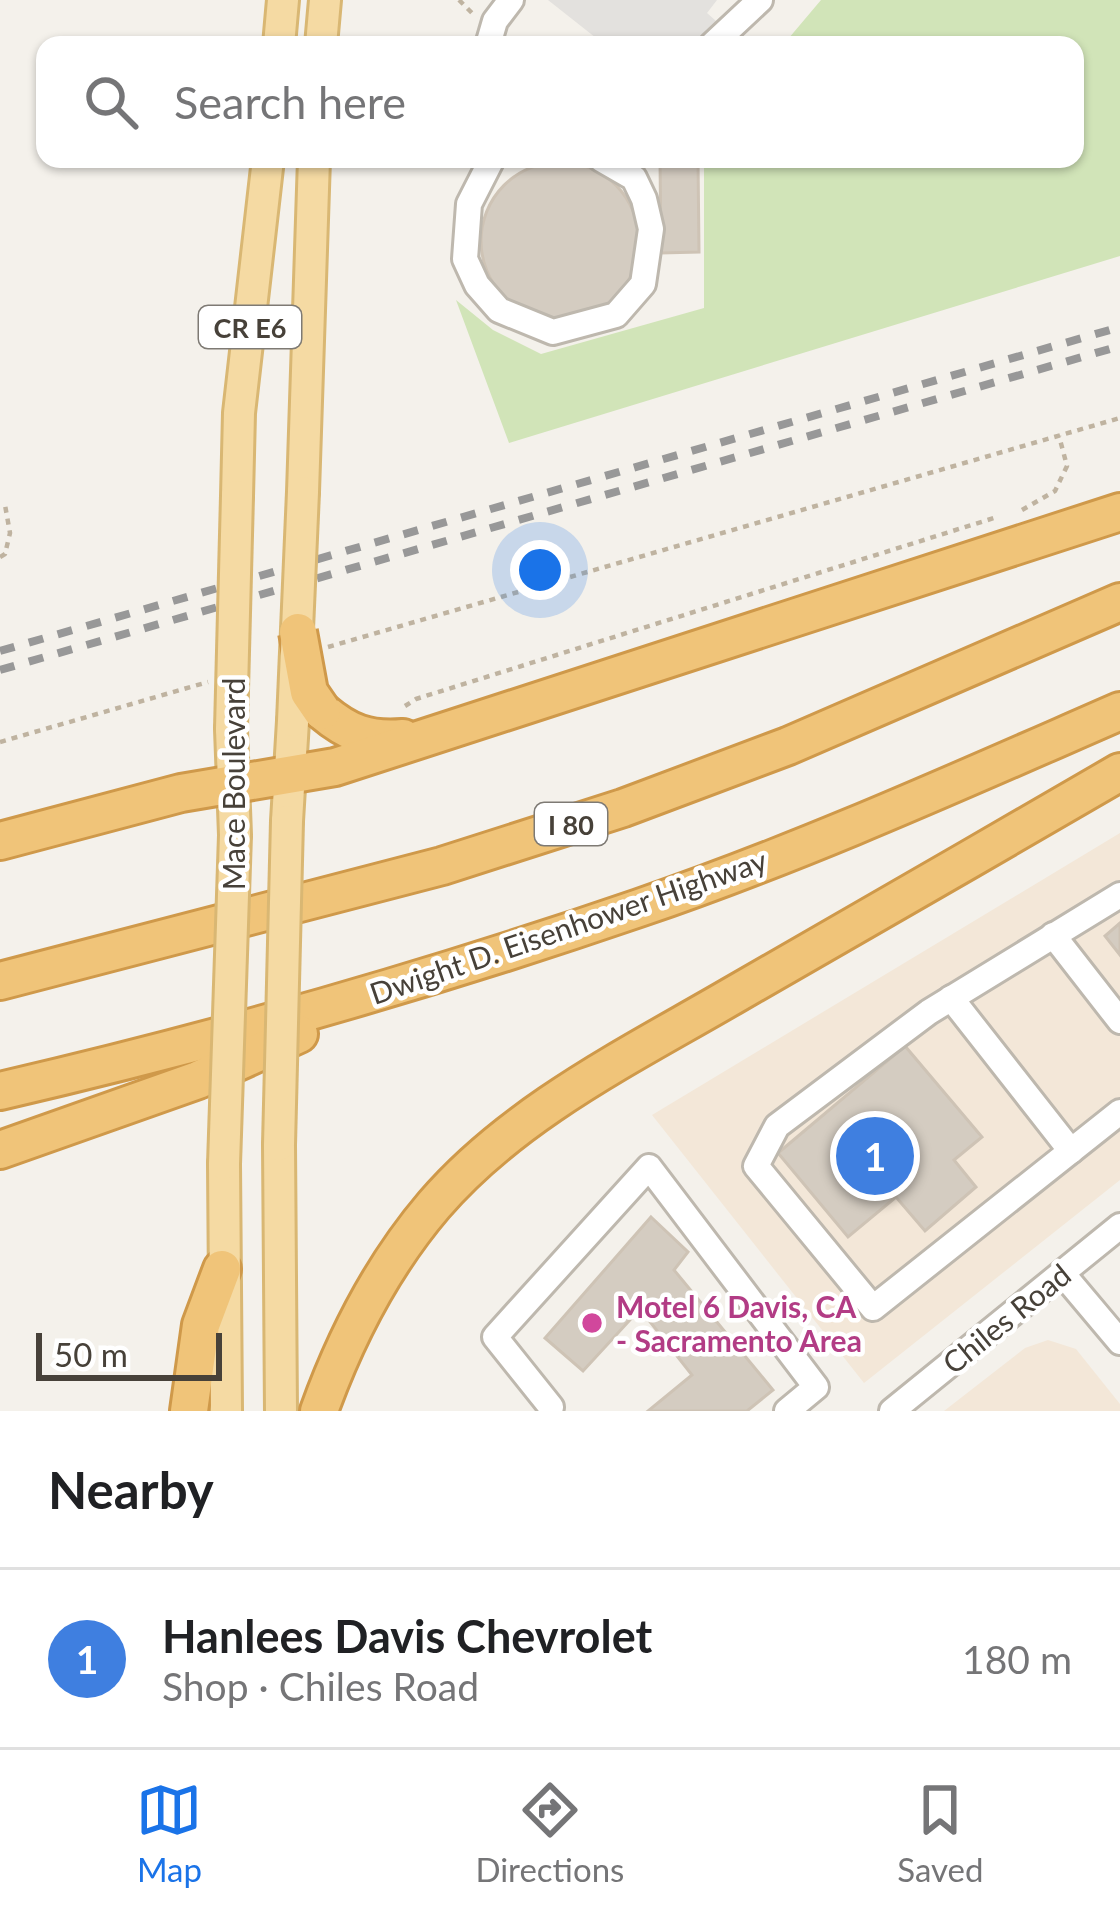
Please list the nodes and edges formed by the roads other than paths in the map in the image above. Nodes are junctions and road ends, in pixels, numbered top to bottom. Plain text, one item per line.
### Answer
1 (283, 0) edge
2 (326, 0) edge
3 (511, 0) edge
4 (760, 0) edge
5 (280, 36) edge
6 (322, 36) edge
7 (491, 36) edge
8 (722, 36) edge
9 (267, 168) edge
10 (314, 168) edge
11 (488, 168) edge
12 (617, 168) edge
13 (1120, 512) edge
14 (1120, 602) edge
15 (308, 641) joint
16 (1120, 711) edge
17 (307, 716) junction
18 (430, 736) junction
19 (1120, 772) edge
20 (288, 776) junction
21 (233, 782) junction
22 (0, 841) edge
23 (1120, 895) edge
24 (1053, 935) junction
25 (0, 981) edge
26 (411, 982) junction
27 (951, 998) junction
28 (1120, 1021) edge
29 (0, 1091) edge
30 (1120, 1112) edge
31 (0, 1150) edge
32 (1071, 1151) junction
33 (1120, 1226) edge
34 (222, 1269) junction
35 (1062, 1273) junction
36 (1120, 1342) edge
37 (551, 1407) dead end
38 (189, 1411) edge
39 (226, 1411) edge
40 (281, 1411) edge
41 (319, 1411) edge
42 (787, 1411) edge
43 (892, 1411) edge

1 - 5 main road
2 - 6 main road
3 - 7 street
4 - 8 street
9 - 21 main road, Mace Boulevard / CR E6, bridge
10 - 15 main road, CR E6, bridge
11 - 12 street
13 - 18 highway
14 - 25 highway, I 80
15 - 17 highway, bridge
16 - 26 highway, Dwight D. Eisenhower Highway
17 - 18 highway
17 - 20 main road, Mace Boulevard
18 - 20 highway
19 - 41 highway
20 - 21 highway
20 - 40 main road, Mace Boulevard, bridge
21 - 22 highway
21 - 34 main road, Mace Boulevard / CR E6, bridge
23 - 24 street
24 - 27 street
24 - 28 street
26 - 29 highway, Dwight D. Eisenhower Highway
26 - 31 highway
27 - 32 street
27 - 32 street
30 - 32 street
33 - 35 street, Chiles Road
34 - 38 highway
34 - 39 main road, Mace Boulevard
35 - 36 street
35 - 43 street, Chiles Road
37 - 42 street

